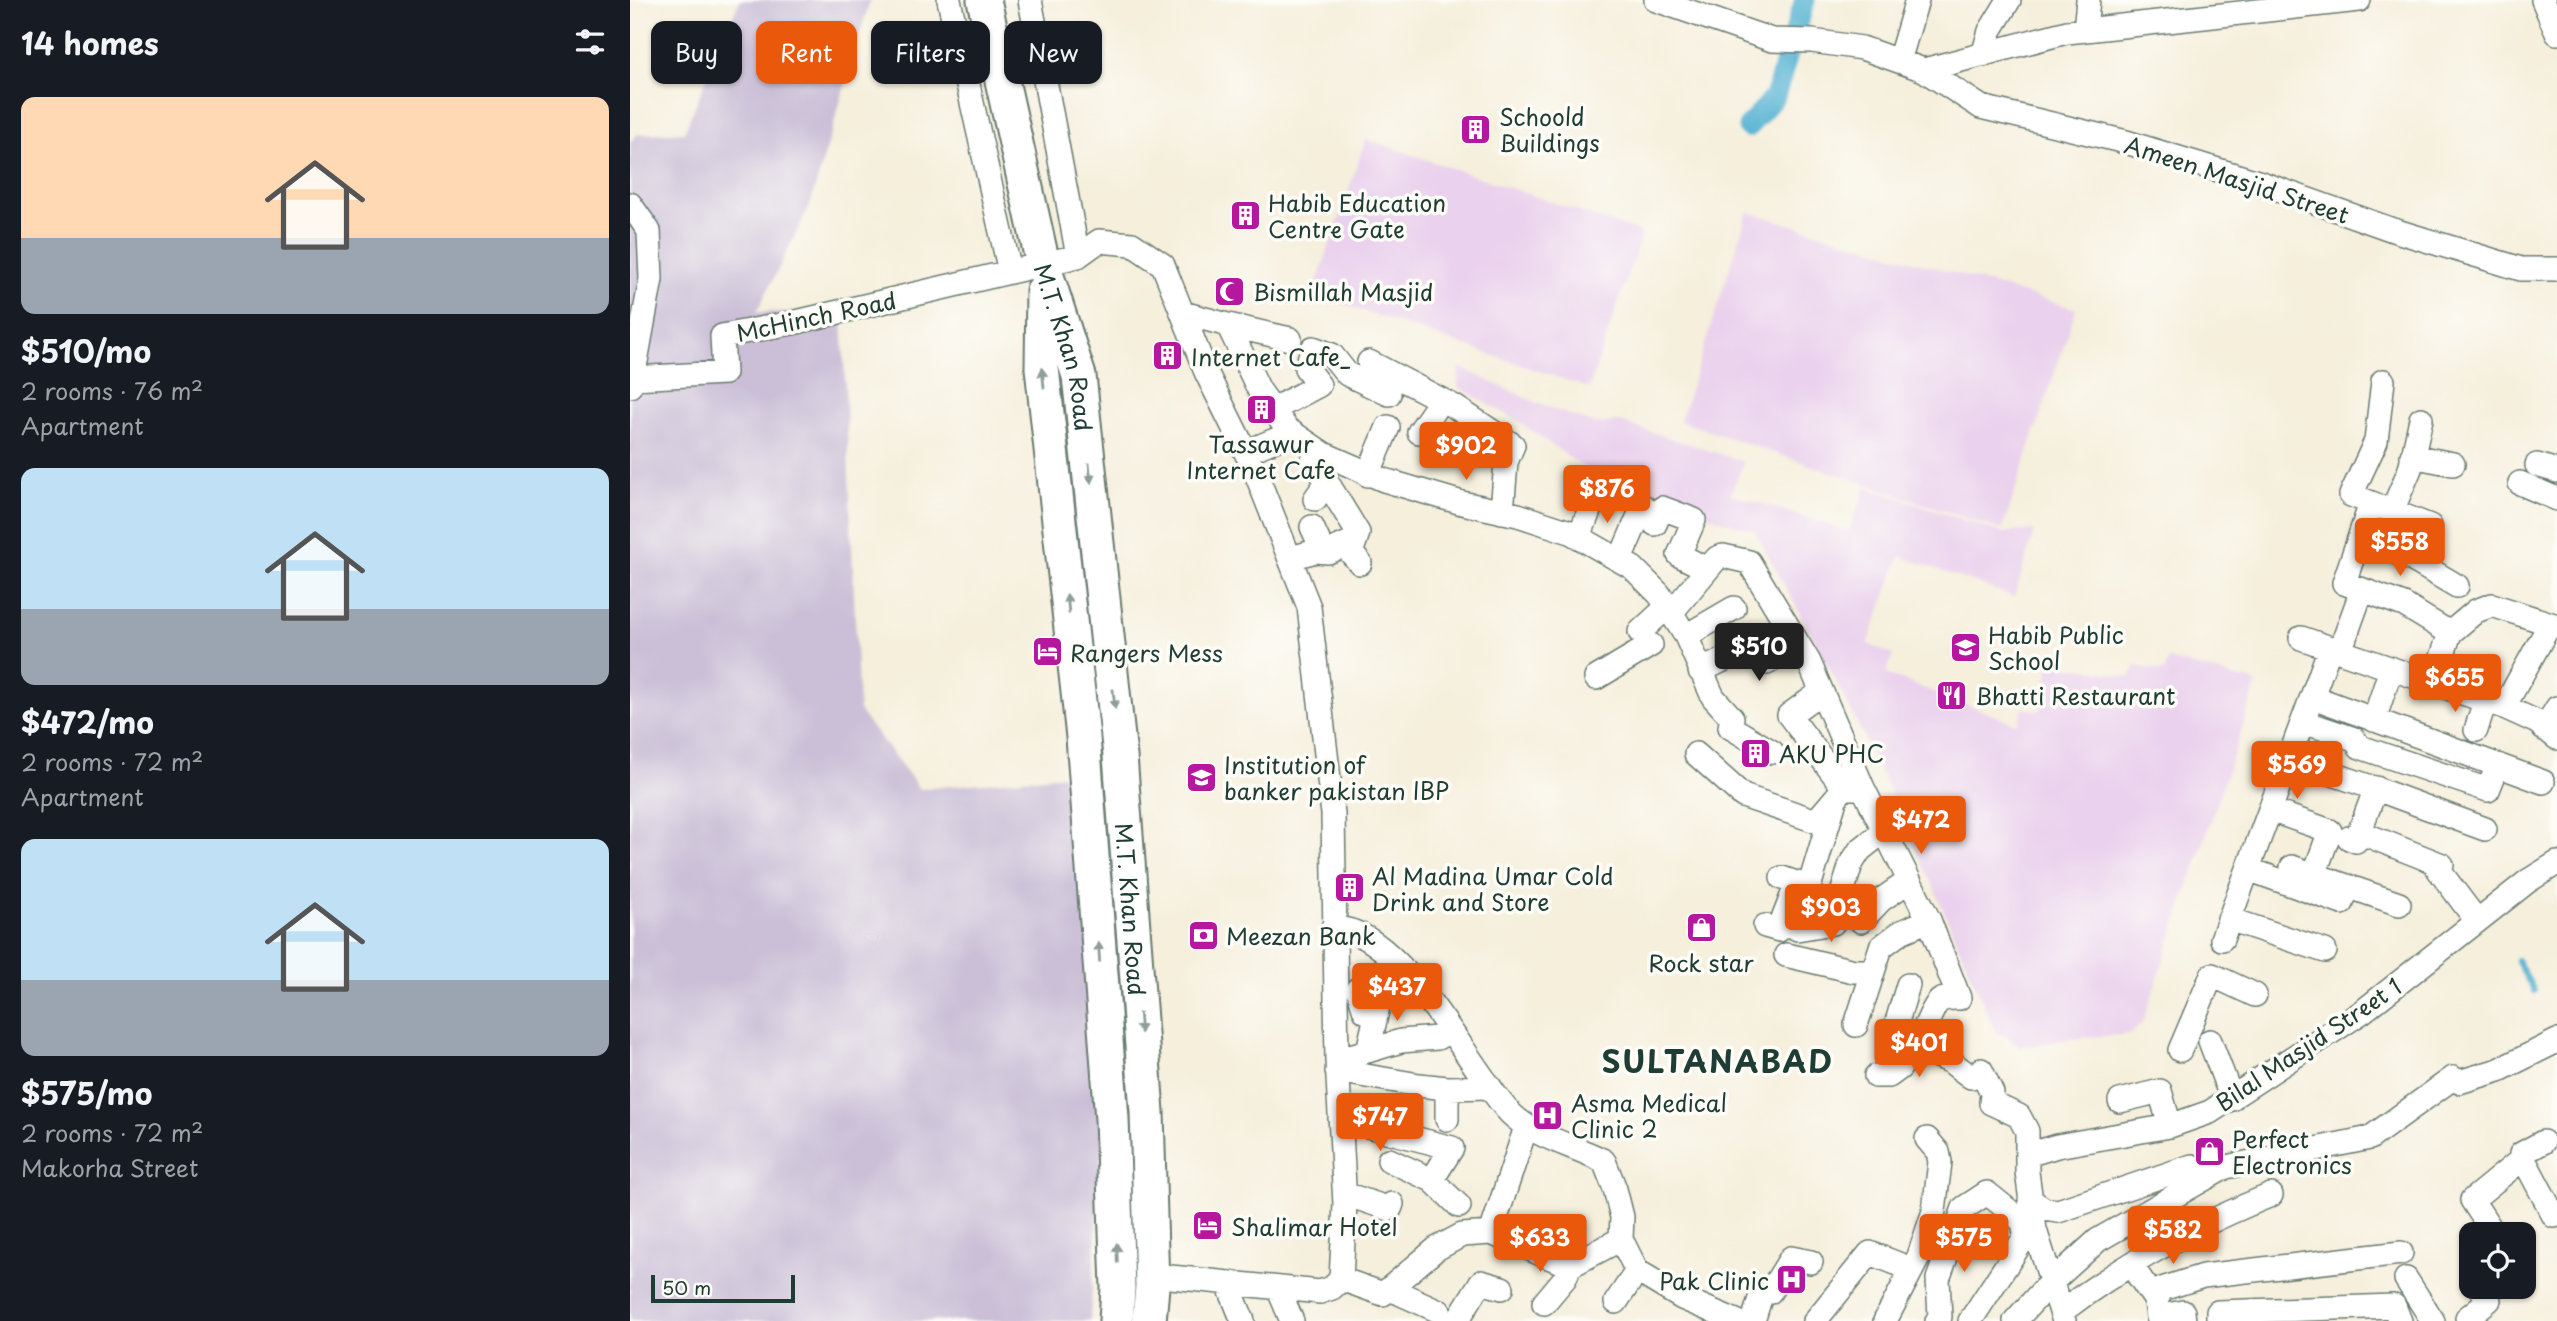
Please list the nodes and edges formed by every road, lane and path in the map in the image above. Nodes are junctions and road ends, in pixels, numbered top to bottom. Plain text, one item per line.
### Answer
1 (950, 0) edge
2 (984, 0) edge
3 (1030, 0) edge
4 (1656, 0) edge
5 (1917, 0) edge
6 (2009, 0) edge
7 (2088, 0) edge
8 (2359, 0) edge
9 (2543, 0) edge
10 (2085, 30) junction
11 (2557, 33) edge
12 (1983, 55) junction
13 (1899, 61) junction
14 (1924, 70) junction
15 (630, 204) edge
16 (1078, 256) junction
17 (1043, 264) junction
18 (2557, 269) edge
19 (1010, 272) junction
20 (1183, 313) junction
21 (1228, 325) junction
22 (1290, 339) dead end
23 (1369, 362) dead end
24 (2383, 381) dead end
25 (632, 382) edge
26 (1389, 394) dead end
27 (1441, 400) junction
28 (1274, 409) junction
29 (2421, 419) dead end
30 (1388, 427) dead end
31 (1419, 432) dead end
32 (1275, 440) dead end
33 (1245, 452) junction
34 (1321, 452) junction
35 (2412, 456) junction
36 (2454, 464) dead end
37 (1368, 475) junction
38 (2520, 482) dead end
39 (1594, 498) dead end
40 (2557, 499) edge
41 (2382, 507) junction
42 (1502, 512) junction
43 (1312, 527) dead end
44 (1579, 537) junction
45 (2360, 537) junction
46 (1355, 540) junction
47 (1323, 551) junction
48 (1290, 558) junction
49 (1620, 560) junction
50 (2416, 562) junction
51 (1360, 563) dead end
52 (1707, 569) junction
53 (2457, 586) dead end
54 (2362, 590) junction
55 (1734, 608) dead end
56 (1669, 610) junction
57 (2554, 625) edge
58 (2450, 633) junction
59 (1686, 636) junction
60 (2301, 638) dead end
61 (1799, 645) junction
62 (2335, 650) junction
63 (2391, 669) junction
64 (1700, 671) junction
65 (1596, 678) dead end
66 (2433, 684) junction
67 (1821, 692) junction
68 (2313, 697) junction
69 (2495, 704) junction
70 (2557, 708) edge
71 (2374, 720) junction
72 (2304, 722) junction
73 (2476, 730) dead end
74 (2550, 733) edge
75 (1772, 752) dead end
76 (1696, 754) dead end
77 (2289, 759) junction
78 (2498, 765) junction
79 (2543, 782) dead end
80 (2376, 788) junction
81 (1847, 791) junction
82 (2270, 810) junction
83 (2485, 830) dead end
84 (1884, 831) junction
85 (2330, 831) junction
86 (2359, 832) junction
87 (2557, 863) edge
88 (2292, 867) dead end
89 (2248, 869) junction
90 (2314, 874) junction
91 (1909, 881) junction
92 (2348, 886) junction
93 (2399, 904) dead end
94 (1929, 920) junction
95 (1861, 921) dead end
96 (2477, 921) junction
97 (1765, 926) dead end
98 (1334, 927) junction
99 (1797, 929) dead end
100 (2325, 951) dead end
101 (1786, 956) dead end
102 (1872, 971) junction
103 (1383, 985) dead end
104 (1908, 985) dead end
105 (1358, 989) dead end
106 (2255, 995) dead end
107 (1376, 1017) junction
108 (1856, 1025) dead end
109 (1450, 1031) junction
110 (2210, 1041) dead end
111 (2557, 1041) edge
112 (2180, 1050) dead end
113 (1368, 1051) junction
114 (1907, 1053) junction
115 (1337, 1065) junction
116 (1876, 1076) dead end
117 (1490, 1087) junction
118 (1447, 1088) junction
119 (2232, 1099) junction
120 (2120, 1101) dead end
121 (1340, 1119) junction
122 (1447, 1119) dead end
123 (2170, 1126) junction
124 (1526, 1127) junction
125 (1927, 1139) dead end
126 (2543, 1142) dead end
127 (2027, 1155) junction
128 (2522, 1159) junction
129 (1389, 1160) dead end
130 (1432, 1180) junction
131 (2202, 1180) junction
132 (1345, 1194) junction
133 (2271, 1195) dead end
134 (2031, 1200) junction
135 (2551, 1203) edge
136 (1392, 1204) dead end
137 (1459, 1206) dead end
138 (2486, 1222) edge
139 (1491, 1233) junction
140 (2031, 1238) junction
141 (1621, 1239) junction
142 (2401, 1253) dead end
143 (2131, 1265) junction
144 (1570, 1266) junction
145 (1912, 1269) junction
146 (1637, 1271) junction
147 (1152, 1275) junction
148 (1341, 1279) junction
149 (2406, 1279) dead end
150 (1847, 1281) junction
151 (2052, 1282) junction
152 (1228, 1284) junction
153 (1502, 1288) dead end
154 (1278, 1289) junction
155 (1390, 1289) junction
156 (2487, 1299) edge
157 (2156, 1301) junction
158 (1616, 1302) dead end
159 (1544, 1303) dead end
160 (1697, 1303) junction
161 (1448, 1316) edge
162 (2063, 1316) edge
163 (1731, 1320) edge
164 (2466, 1320) edge
165 (1116, 1321) edge
166 (1149, 1321) edge
167 (1243, 1321) edge
168 (1292, 1321) edge
169 (1681, 1321) edge
170 (1753, 1321) edge
171 (1815, 1321) edge
172 (1885, 1321) edge
173 (1937, 1321) edge
174 (1970, 1321) edge
175 (2015, 1321) edge
176 (2184, 1321) edge
177 (2218, 1321) edge
178 (2400, 1321) edge
179 (2433, 1321) edge

1 - 19 street
2 - 17 highway
3 - 16 street
4 - 13 street, Ameen Masjid Street
5 - 13 street
6 - 12 street
7 - 10 street
8 - 10 street
9 - 11 street
10 - 12 street
12 - 14 street
13 - 14 street, Ameen Masjid Street
14 - 18 street, Ameen Masjid Street
15 - 25 street
16 - 17 street, McHinch Road
16 - 20 street, McHinch Road
17 - 19 street, McHinch Road
17 -> 147 highway, M.T. Khan Road
165 -> 17 highway, M.T. Khan Road
19 - 25 street, McHinch Road
20 - 21 street
20 - 33 street, McHinch Road
21 - 22 street
21 - 28 street
23 - 27 street
24 - 41 street
26 - 28 street
27 - 31 street
27 - 42 street
28 - 34 street
29 - 35 street
30 - 37 street
32 - 33 street
33 - 48 street, McHinch Road
34 - 37 street
34 - 46 street
35 - 36 street
35 - 41 street
37 - 42 street
38 - 40 street
39 - 44 street
41 - 45 street
41 - 50 street
42 - 44 street
43 - 47 street
44 - 49 street
45 - 50 street
45 - 54 street
46 - 47 street
46 - 51 street
47 - 48 street
48 - 98 street, McHinch Road
49 - 52 street
49 - 56 street
50 - 53 street
52 - 56 street
52 - 61 street
54 - 58 street
54 - 62 street
55 - 59 street
56 - 59 street
56 - 65 street
57 - 58 street
57 - 69 street
58 - 66 street
59 - 64 street
60 - 62 street
61 - 64 street
61 - 67 street
62 - 63 street
62 - 68 street
63 - 66 street
63 - 71 street
64 - 75 street
66 - 69 street
67 - 81 street
67 - 81 street
68 - 71 street
68 - 72 street
69 - 73 street
69 - 74 street
70 - 74 street
71 - 78 street
72 - 77 street
72 - 78 street
76 - 81 street
77 - 80 street
77 - 82 street
78 - 79 street
80 - 83 street
80 - 86 street
81 - 84 street
81 - 97 street
82 - 85 street
82 - 89 street
84 - 91 street
84 - 99 street
85 - 86 street
85 - 90 street
86 - 96 street
87 - 96 street, Bilal Masjid Street 1
88 - 90 street
89 - 92 street
89 - 100 street
90 - 92 street
91 - 94 street
91 - 95 street
92 - 93 street
94 - 102 street
94 - 114 street
96 - 119 street, Bilal Masjid Street 1
98 - 109 street
98 - 115 street, McHinch Road
101 - 102 street
102 - 108 street
103 - 107 street
104 - 114 street
105 - 107 street
106 - 112 street
107 - 113 street
109 - 113 street
109 - 117 street
110 - 119 street
111 - 131 street
113 - 115 street
114 - 116 street
114 - 127 street
115 - 118 street
115 - 121 street, McHinch Road
117 - 118 street
117 - 124 street
118 - 122 street
119 - 123 street, Bilal Masjid Street 1
120 - 123 street
121 - 130 street
121 - 132 street, McHinch Road
123 - 127 street, Bilal Masjid Street 1
124 - 139 street
124 - 141 street
125 - 145 street
126 - 128 street
127 - 134 street
128 - 135 street
128 - 138 street
129 - 130 street
130 - 137 street
131 - 134 street
131 - 151 street
132 - 136 street
132 - 148 street, McHinch Road
133 - 143 street
134 - 140 street
139 - 144 street
139 - 155 street
140 - 151 street
140 - 173 street
140 - 174 street
141 - 144 street
141 - 146 street
142 - 157 street
143 - 157 street
143 - 162 street
144 - 159 street
145 - 150 street
145 - 172 street
146 - 158 street
146 - 160 street
147 - 152 street
147 - 166 highway, M.T. Khan Road
148 - 154 street
148 - 155 street
149 - 179 street
150 - 170 street
150 - 171 street
151 - 162 street
151 - 175 street
152 - 154 street
152 - 167 street
153 - 161 street
154 - 168 street
155 - 161 street
156 - 164 street
157 - 176 street
160 - 163 street
160 - 169 street
177 - 178 street

